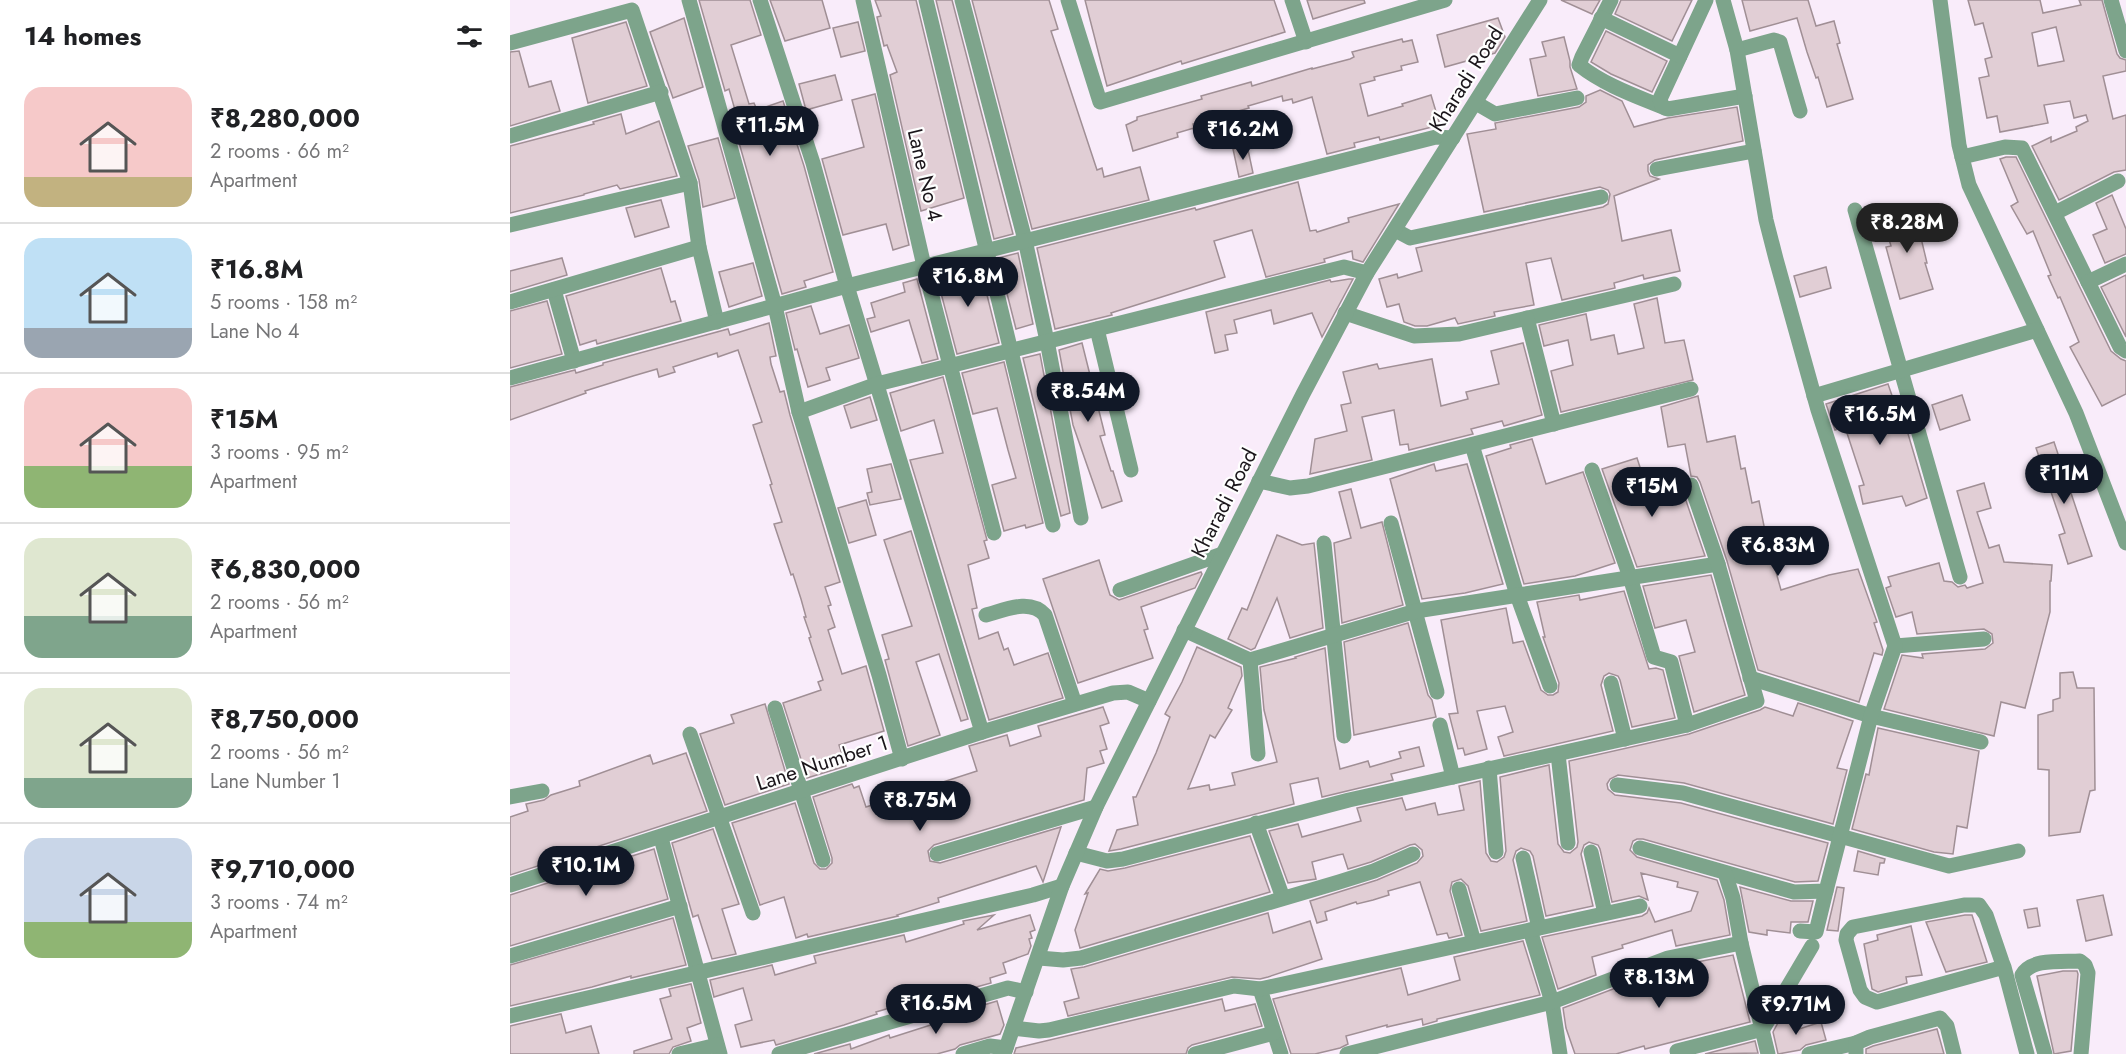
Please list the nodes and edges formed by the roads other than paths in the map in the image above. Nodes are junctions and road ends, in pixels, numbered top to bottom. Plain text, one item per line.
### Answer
1 (689, 0) edge
2 (760, 0) edge
3 (863, 0) edge
4 (926, 0) edge
5 (962, 0) edge
6 (1068, 0) edge
7 (1292, 0) edge
8 (1445, 0) edge
9 (1540, 0) edge
10 (1611, 0) edge
11 (1706, 0) edge
12 (1723, 0) edge
13 (1940, 0) edge
14 (2111, 0) edge
15 (1601, 18) junction
16 (510, 42) edge
17 (1306, 42) junction
18 (1737, 50) junction
19 (2126, 51) edge
20 (1680, 56) junction
21 (660, 92) junction
22 (1745, 96) junction
23 (1577, 98) dead end
24 (1476, 103) junction
25 (1665, 108) junction
26 (1800, 111) dead end
27 (510, 136) edge
28 (1454, 138) junction
29 (1754, 151) junction
30 (1962, 157) junction
31 (1657, 169) dead end
32 (2118, 182) dead end
33 (690, 183) junction
34 (1601, 197) dead end
35 (1855, 210) dead end
36 (2055, 213) junction
37 (510, 225) edge
38 (1395, 230) junction
39 (1025, 240) junction
40 (699, 247) junction
41 (985, 251) junction
42 (2126, 264) edge
43 (924, 266) junction
44 (1367, 273) junction
45 (2088, 282) junction
46 (1674, 284) dead end
47 (848, 286) junction
48 (554, 290) junction
49 (510, 302) edge
50 (775, 306) junction
51 (1345, 313) junction
52 (1527, 318) junction
53 (717, 322) junction
54 (1097, 329) junction
55 (2037, 330) junction
56 (1047, 341) junction
57 (1010, 351) junction
58 (2126, 351) edge
59 (574, 361) junction
60 (951, 366) junction
61 (1901, 370) junction
62 (510, 378) edge
63 (877, 384) junction
64 (1691, 389) dead end
65 (1814, 396) junction
66 (799, 412) junction
67 (1554, 424) junction
68 (1472, 445) junction
69 (1131, 470) dead end
70 (1592, 470) dead end
71 (1259, 481) junction
72 (1691, 484) dead end
73 (1081, 518) dead end
74 (1391, 523) dead end
75 (1053, 525) dead end
76 (994, 533) dead end
77 (1324, 543) dead end
78 (2126, 543) edge
79 (1222, 554) junction
80 (1718, 564) junction
81 (1630, 577) junction
82 (1960, 577) dead end
83 (1120, 590) dead end
84 (1517, 595) junction
85 (1416, 611) junction
86 (986, 615) dead end
87 (1184, 630) junction
88 (1334, 635) junction
89 (1984, 639) dead end
90 (1895, 646) junction
91 (1250, 660) junction
92 (1750, 678) junction
93 (1611, 683) dead end
94 (1550, 686) dead end
95 (1437, 692) dead end
96 (1149, 701) junction
97 (1075, 704) junction
98 (775, 708) dead end
99 (1871, 716) junction
100 (1440, 725) dead end
101 (1687, 725) junction
102 (982, 732) junction
103 (690, 734) dead end
104 (1344, 736) dead end
105 (1625, 740) junction
106 (1982, 742) dead end
107 (1258, 754) dead end
108 (1558, 754) junction
109 (902, 759) junction
110 (1490, 768) junction
111 (1452, 777) junction
112 (1617, 785) dead end
113 (542, 791) dead end
114 (802, 791) junction
115 (510, 797) edge
116 (1096, 807) junction
117 (720, 819) junction
118 (1256, 823) junction
119 (1841, 836) junction
120 (661, 837) junction
121 (1568, 843) dead end
122 (1640, 848) dead end
123 (2018, 851) dead end
124 (1496, 852) dead end
125 (1591, 852) dead end
126 (1076, 853) junction
127 (937, 854) dead end
128 (1413, 854) dead end
129 (1523, 858) dead end
130 (823, 860) dead end
131 (1725, 873) junction
132 (510, 885) edge
133 (1062, 886) junction
134 (1459, 889) dead end
135 (1826, 891) junction
136 (1283, 898) junction
137 (680, 906) junction
138 (1640, 906) dead end
139 (753, 913) dead end
140 (1605, 913) junction
141 (1534, 929) junction
142 (1800, 931) dead end
143 (1474, 942) junction
144 (1742, 943) junction
145 (1812, 945) dead end
146 (510, 956) edge
147 (1039, 958) junction
148 (2004, 967) junction
149 (699, 973) junction
150 (1260, 989) junction
151 (1026, 992) junction
152 (1551, 1002) junction
153 (510, 1016) edge
154 (1013, 1028) junction
155 (1762, 1029) junction
156 (1274, 1032) junction
157 (1856, 1048) edge
158 (719, 1050) edge
159 (1005, 1051) edge
160 (1677, 1051) dead end
161 (679, 1054) edge
162 (779, 1054) edge
163 (963, 1054) edge
164 (1195, 1054) edge
165 (1281, 1054) edge
166 (1347, 1054) edge
167 (1560, 1054) edge
168 (1768, 1054) edge
169 (1809, 1054) edge
170 (1954, 1054) edge
171 (2027, 1054) edge
172 (2045, 1054) edge
173 (2081, 1054) edge

1 - 50 street
2 - 47 street
3 - 43 street, Lane No 4
4 - 41 street
5 - 39 street
6 - 17 street
7 - 17 street
8 - 17 street
9 - 24 street, Kharadi Road
10 - 15 street
11 - 20 street
12 - 18 street
13 - 30 street
14 - 19 street
15 - 20 street
15 - 25 street
16 - 21 street
18 - 22 street
18 - 26 street
20 - 25 street
21 - 27 street
21 - 33 street
22 - 25 street
22 - 29 street
23 - 24 street
24 - 28 street, Kharadi Road
28 - 38 street, Kharadi Road
28 - 39 street
29 - 31 street
29 - 65 street
30 - 36 street
30 - 55 street
32 - 36 street
33 - 37 street
33 - 40 street
34 - 38 street
35 - 61 street
36 - 45 street
38 - 44 street, Kharadi Road
39 - 41 street
39 - 56 street
40 - 48 street
40 - 53 street
41 - 43 street
41 - 57 street
42 - 45 street
43 - 47 street
43 - 60 street, Lane No 4
44 - 51 street, Kharadi Road
44 - 54 street
45 - 58 street
46 - 52 street
47 - 50 street
47 - 63 street
48 - 49 street
48 - 59 street
50 - 53 street
50 - 66 street
51 - 52 street
51 - 71 street, Kharadi Road
52 - 67 street
53 - 59 street
54 - 56 street
54 - 69 street
55 - 61 street
55 - 78 street
56 - 57 street
56 - 73 street
57 - 60 street
57 - 75 street
59 - 62 street
60 - 63 street
60 - 76 street, Lane No 4
61 - 65 street
61 - 82 street
63 - 66 street
63 - 102 street
64 - 67 street
65 - 90 street
66 - 109 street
67 - 68 street
68 - 71 street
68 - 84 street
70 - 81 street
71 - 79 street, Kharadi Road
72 - 80 street
74 - 85 street
77 - 88 street
79 - 83 street
79 - 87 street, Kharadi Road
80 - 81 street
80 - 92 street
81 - 84 street
81 - 101 street
84 - 85 street
84 - 94 street
85 - 88 street
85 - 95 street
86 - 97 street
87 - 91 street
87 - 96 street, Kharadi Road
88 - 91 street
88 - 104 street
89 - 90 street
90 - 99 street
91 - 107 street
92 - 99 street
92 - 101 street
93 - 105 street
96 - 97 street, Lane Number 1
96 - 116 street, Kharadi Road
97 - 102 street, Lane Number 1
98 - 114 street
99 - 106 street
99 - 119 street
100 - 111 street
101 - 105 street
102 - 109 street, Lane Number 1
103 - 117 street
105 - 108 street
108 - 110 street
108 - 121 street
109 - 114 street, Lane Number 1
110 - 111 street
110 - 124 street
111 - 118 street
112 - 119 street
113 - 115 street
114 - 117 street, Lane Number 1
114 - 130 street
116 - 126 street, Kharadi Road
116 - 127 street
117 - 120 street, Lane Number 1
117 - 139 street
118 - 126 street
118 - 136 street
119 - 123 street
119 - 135 street
120 - 132 street, Lane Number 1
120 - 137 street
122 - 131 street
125 - 140 street
126 - 133 street, Kharadi Road
128 - 136 street
129 - 141 street
131 - 135 street
131 - 144 street
133 - 147 street, Kharadi Road
133 - 149 street
134 - 143 street
135 - 142 street
136 - 147 street
137 - 146 street
137 - 149 street
138 - 140 street
140 - 141 street
141 - 143 street
141 - 152 street
143 - 150 street
144 - 152 street
144 - 155 street
145 - 155 street
147 - 151 street, Kharadi Road
148 - 148 street
148 - 171 street
149 - 153 street
149 - 158 street
150 - 154 street
150 - 156 street
151 - 154 street, Kharadi Road
151 - 162 street
152 - 166 street
152 - 167 street
154 - 159 street, Kharadi Road
155 - 160 street
155 - 168 street
156 - 164 street
156 - 165 street
157 - 169 street
157 - 170 street
158 - 161 street
159 - 163 street
172 - 173 street

